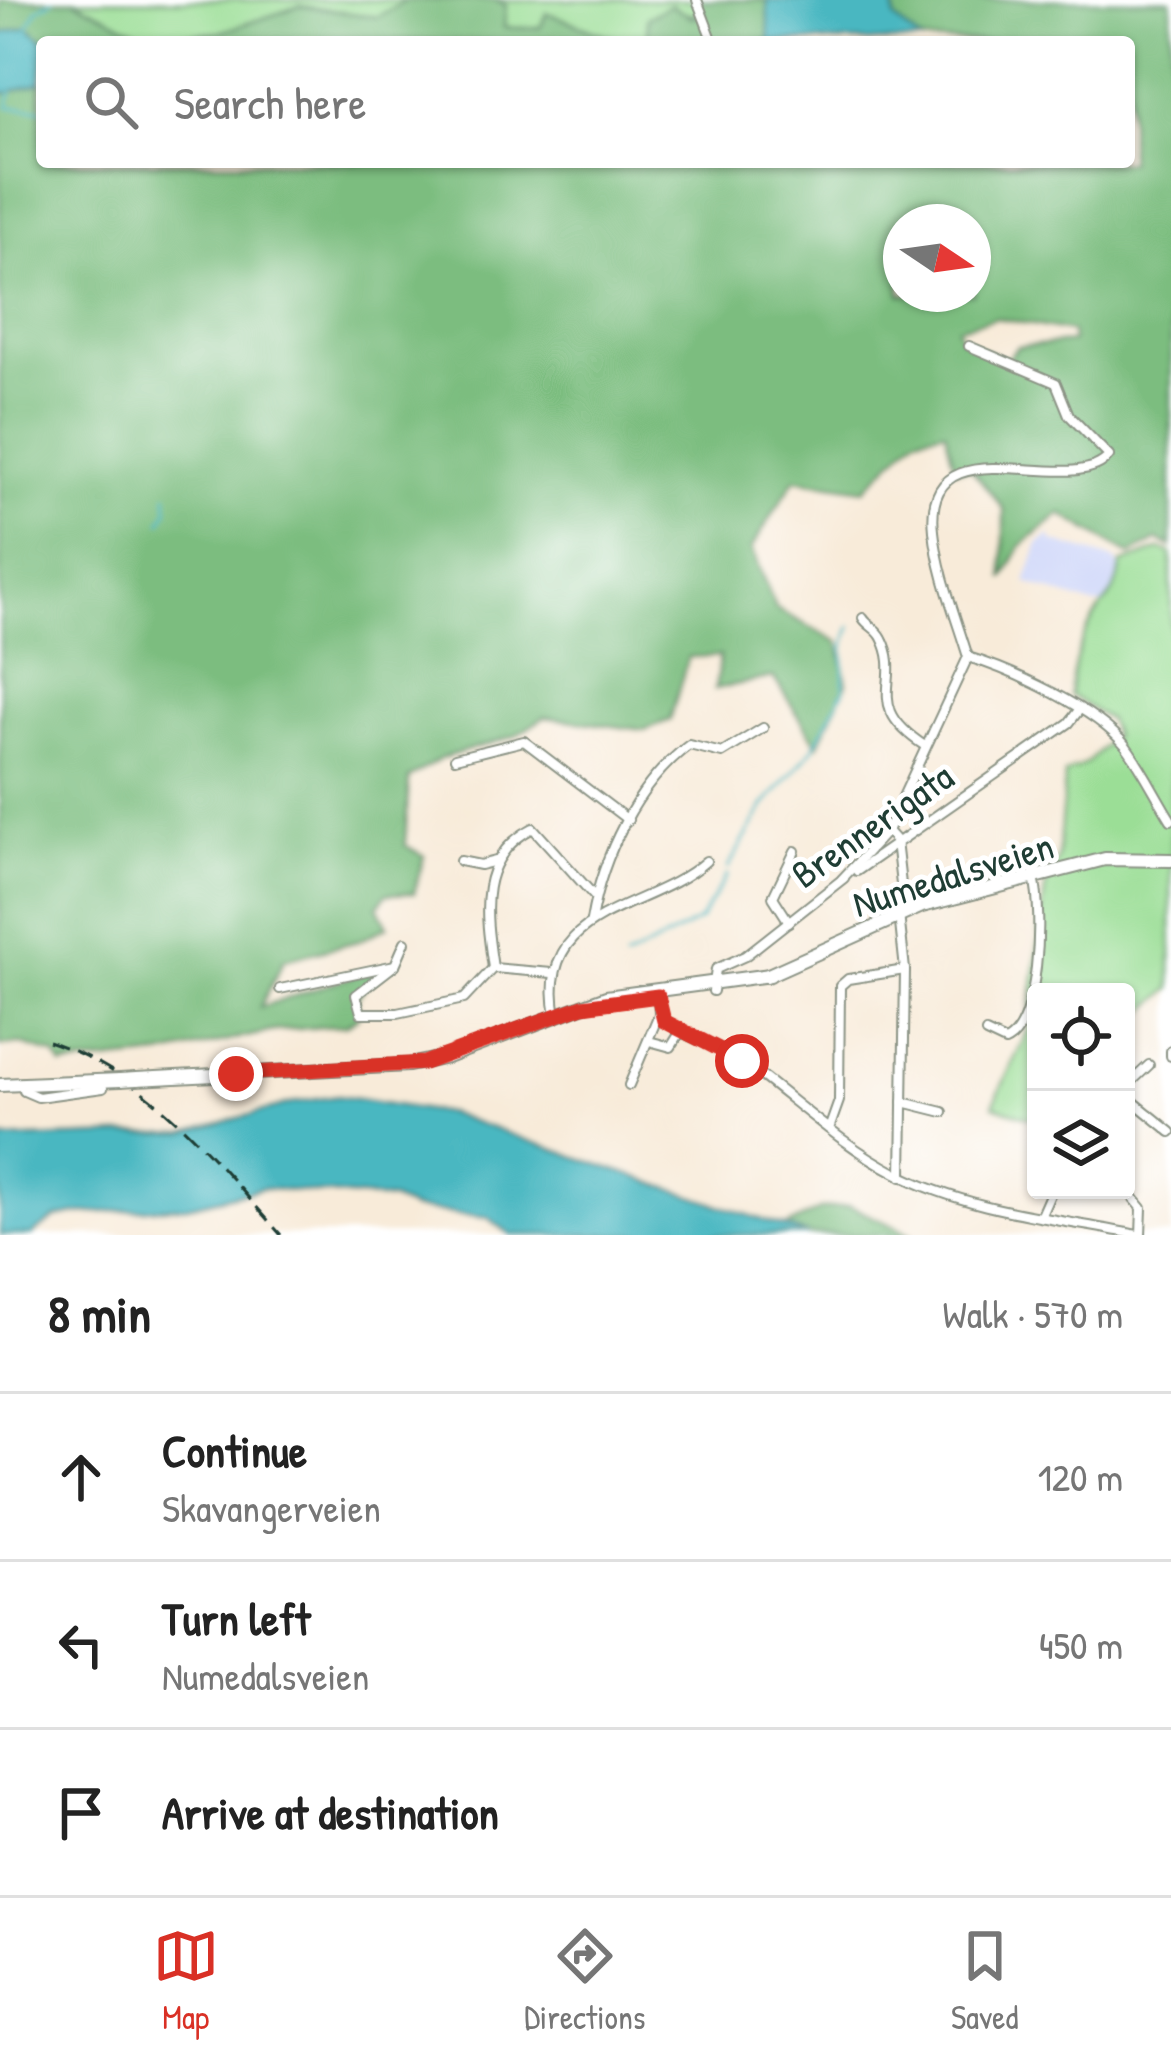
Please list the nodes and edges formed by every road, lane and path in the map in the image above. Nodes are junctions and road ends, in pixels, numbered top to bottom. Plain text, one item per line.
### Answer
1 (697, 0) edge
2 (711, 36) edge
3 (969, 346) dead end
4 (863, 618) dead end
5 (968, 657) junction
6 (1079, 710) junction
7 (763, 728) dead end
8 (925, 746) junction
9 (455, 758) dead end
10 (628, 820) junction
11 (1171, 820) edge
12 (887, 831) junction
13 (896, 841) junction
14 (795, 851) dead end
15 (498, 859) junction
16 (460, 861) dead end
17 (706, 861) dead end
18 (1171, 864) edge
19 (1034, 878) junction
20 (842, 879) junction
21 (595, 897) junction
22 (901, 908) junction
23 (591, 921) junction
24 (789, 922) junction
25 (405, 942) dead end
26 (394, 964) junction
27 (493, 968) junction
28 (905, 970) junction
29 (552, 974) junction
30 (713, 988) junction
31 (280, 989) dead end
32 (658, 993) junction
33 (659, 1014) junction
34 (556, 1015) junction
35 (681, 1031) junction
36 (986, 1033) dead end
37 (649, 1041) junction
38 (1149, 1065) dead end
39 (24, 1084) junction
40 (0, 1085) edge
41 (629, 1085) dead end
42 (103, 1088) dead end
43 (904, 1102) junction
44 (943, 1112) dead end
45 (829, 1130) junction
46 (1171, 1132) edge
47 (902, 1177) junction
48 (1048, 1199) edge
49 (1134, 1199) edge
50 (1041, 1215) junction
51 (1140, 1235) edge

1 - 2 street
3 - 5 street
4 - 8 street
5 - 6 street
5 - 8 street
6 - 11 street
6 - 13 street, Brennerigata
7 - 10 street
8 - 12 street
9 - 10 street
10 - 21 street
12 - 13 street
12 - 20 street
13 - 20 street, Brennerigata
13 - 22 street
14 - 24 street
15 - 16 street
15 - 21 street
15 - 27 street
17 - 23 street
18 - 19 main road, Numedalsveien
19 - 22 main road, Numedalsveien
19 - 36 street
20 - 24 street, Brennerigata
21 - 23 street
22 - 28 street
22 - 30 main road, Numedalsveien
23 - 29 street
24 - 30 street, Brennerigata
25 - 26 street
26 - 27 street
26 - 31 street
27 - 29 street
28 - 43 street
28 - 45 street
29 - 34 street
30 - 32 main road, Numedalsveien
32 - 33 street
32 - 34 main road, Numedalsveien
33 - 35 street
33 - 37 street
34 - 39 main road, Numedalsveien, bridge
35 - 37 street
35 - 45 street
37 - 41 street
38 - 46 street
39 - 40 main road, Numedalsveien
39 - 42 street
43 - 44 street
43 - 47 street
45 - 47 street
47 - 50 street
48 - 50 street
49 - 51 street
50 - 51 street

